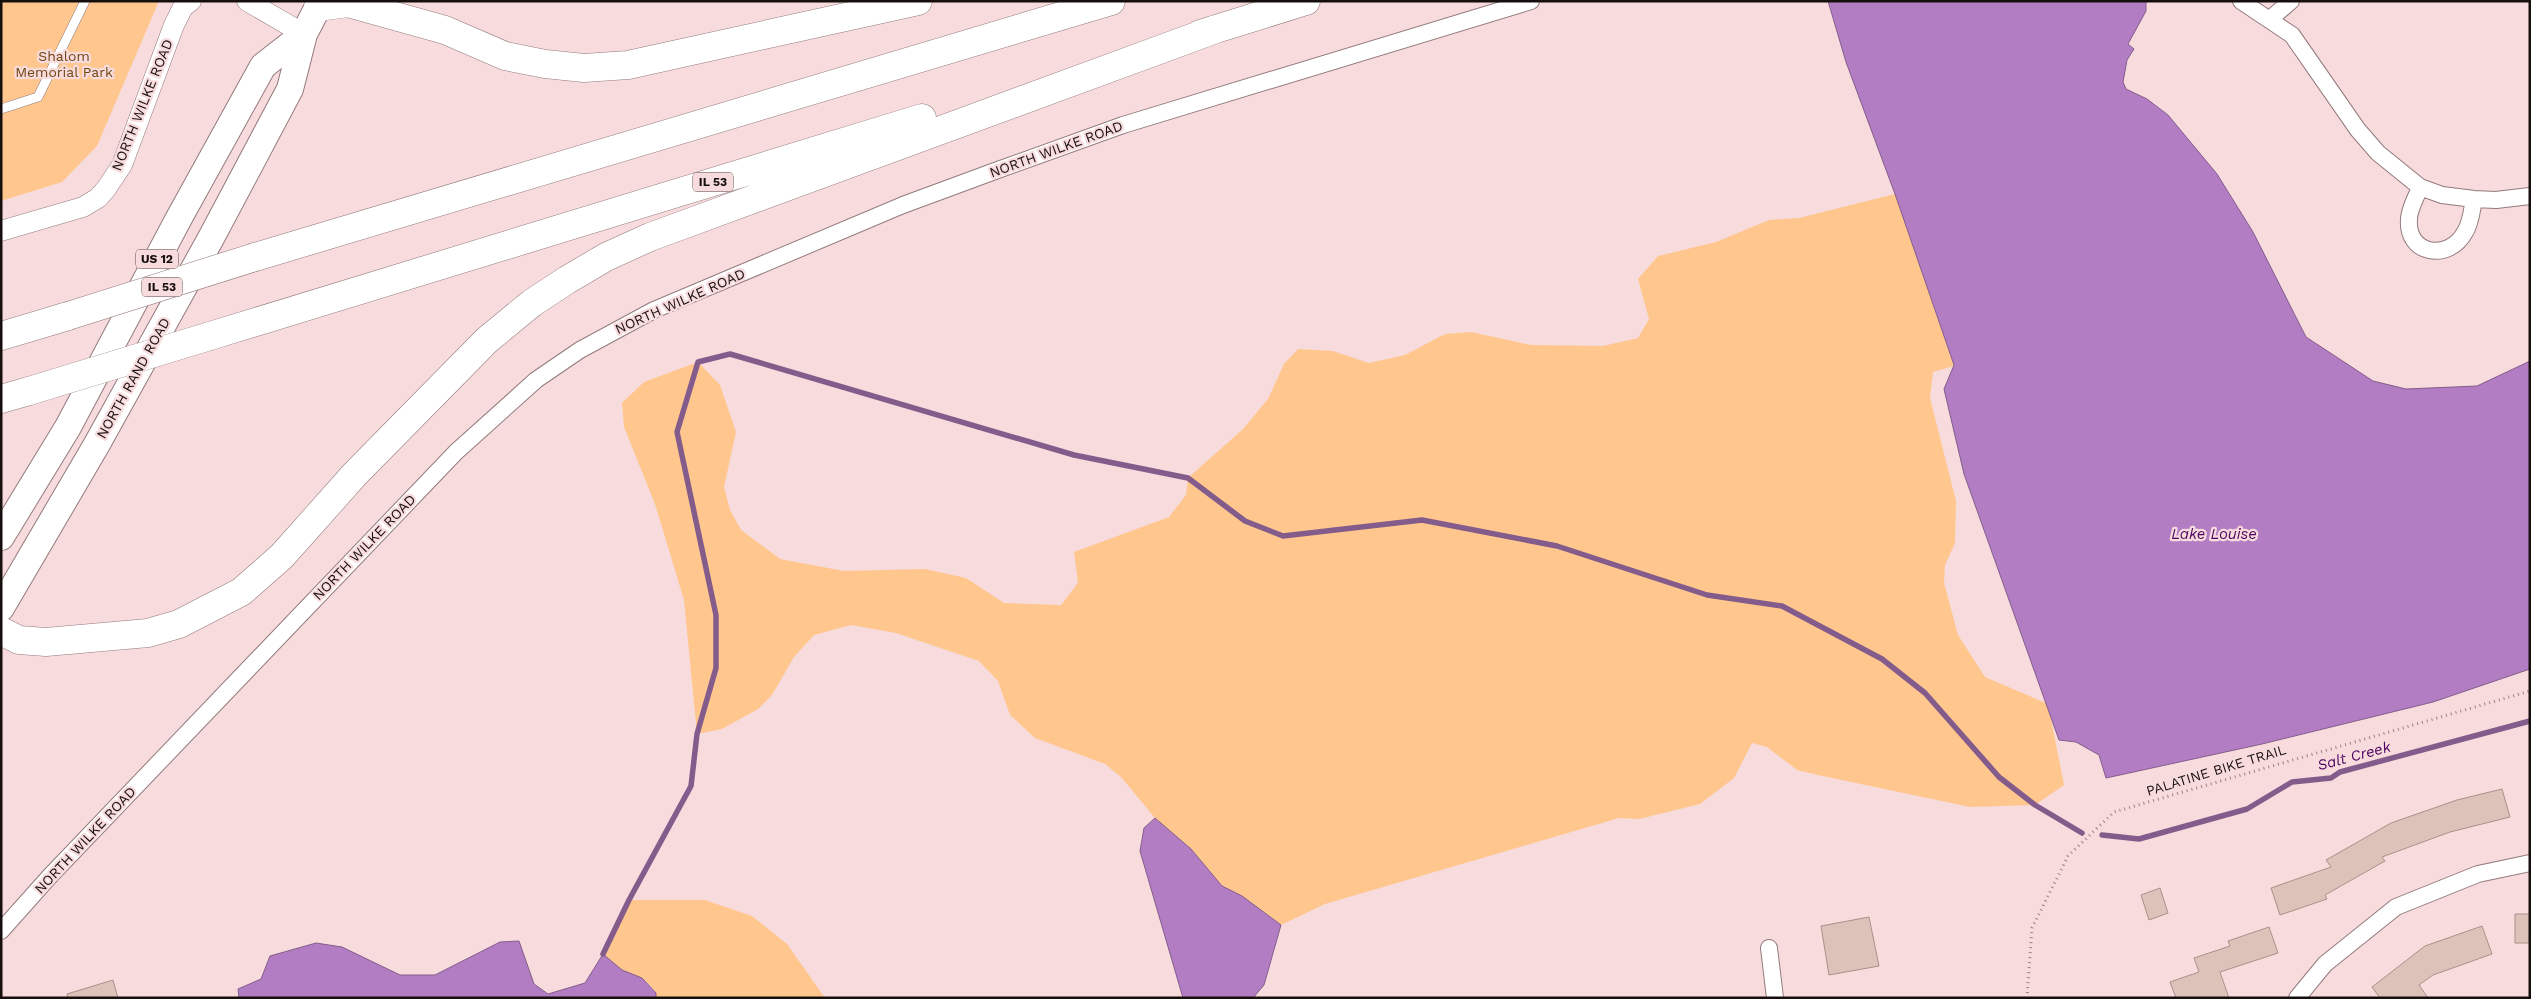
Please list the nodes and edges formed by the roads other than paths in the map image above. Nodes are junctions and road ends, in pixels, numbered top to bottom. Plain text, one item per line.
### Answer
1 (85, 1) edge
2 (191, 1) edge
3 (247, 1) edge
4 (403, 1) edge
5 (918, 1) edge
6 (1111, 1) edge
7 (1306, 1) edge
8 (1531, 1) edge
9 (2241, 1) edge
10 (2291, 1) edge
11 (319, 4) edge
12 (2270, 19) junction
13 (1216, 29) junction
14 (445, 30) junction
15 (304, 34) junction
16 (1, 109) edge
17 (2420, 186) junction
18 (2530, 196) edge
19 (2474, 199) junction
20 (1, 231) edge
21 (1, 336) edge
22 (1, 399) edge
23 (1, 537) edge
24 (1, 608) edge
25 (1, 631) edge
26 (2530, 863) edge
27 (1, 931) edge
28 (1769, 948) dead end
29 (1775, 998) edge
30 (2296, 998) edge

1 - 16 lane
2 - 20 street, NORTH WILKE ROAD
3 - 15 street
4 - 14 highway
5 - 14 highway
6 - 21 highway, IL 53, bridge
7 - 13 highway, IL 53
8 - 27 street, NORTH WILKE ROAD
9 - 12 street
10 - 12 street
11 - 14 highway
11 - 15 main road, NORTH RAND ROAD / US 12
12 - 17 street
13 - 22 highway, IL 53, bridge
13 - 25 highway
15 - 23 main road, NORTH RAND ROAD / US 12
15 - 24 main road, NORTH RAND ROAD / US 12
17 - 19 street
17 - 19 street
18 - 19 street
26 - 30 street
28 - 29 street

